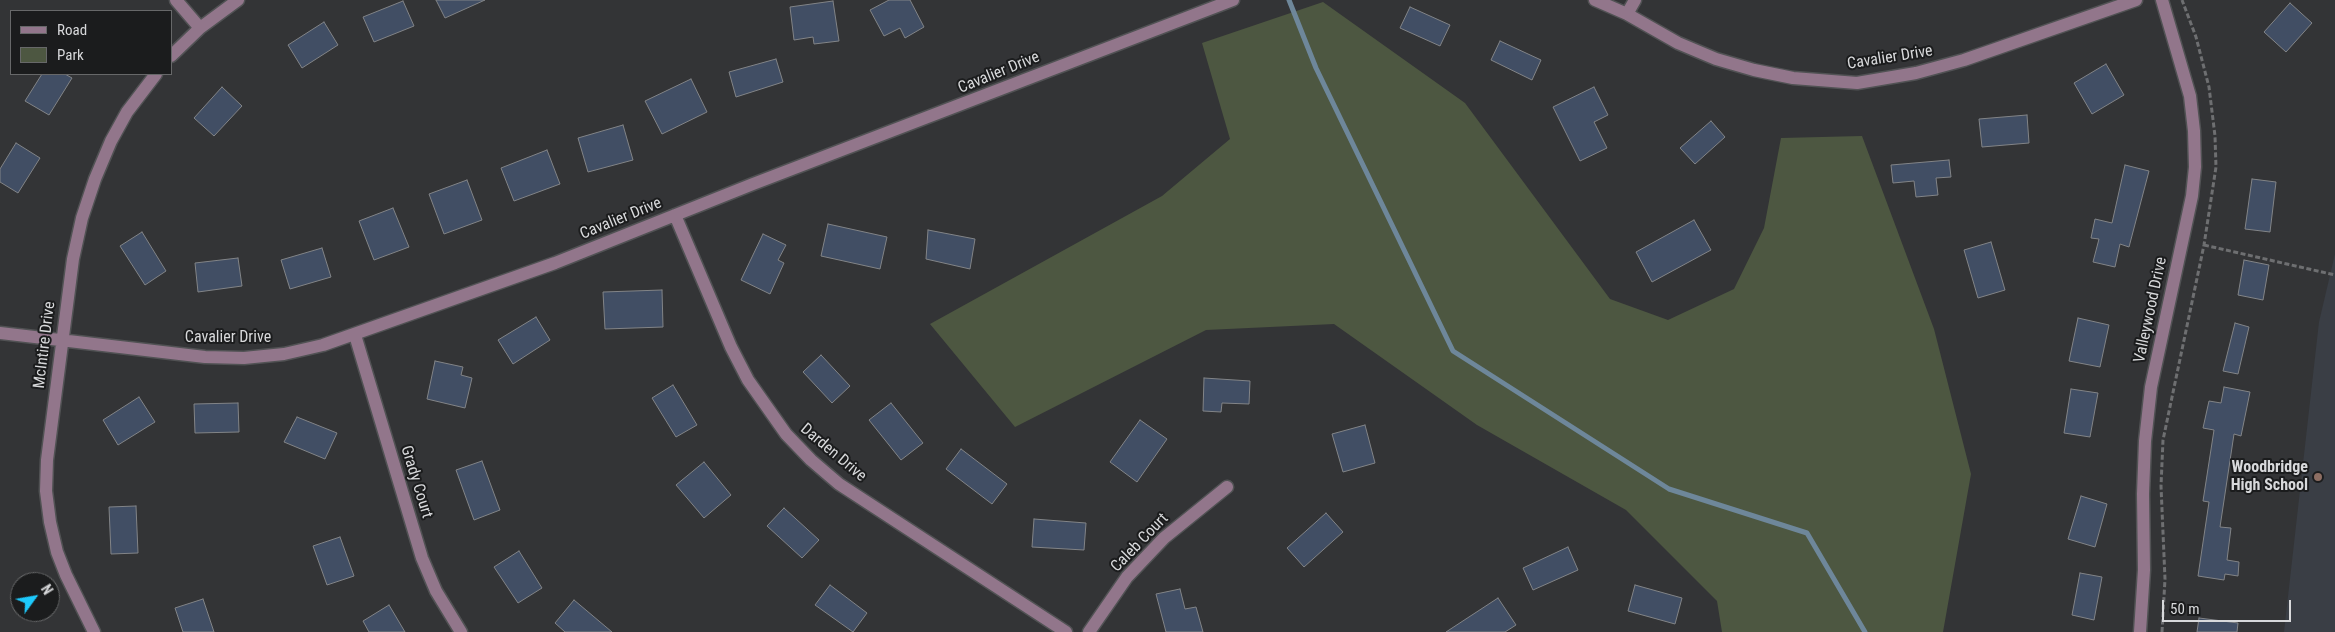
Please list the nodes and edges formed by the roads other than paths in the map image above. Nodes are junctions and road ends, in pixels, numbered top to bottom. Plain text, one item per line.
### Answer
1 (176, 0) edge
2 (238, 0) edge
3 (1233, 0) edge
4 (1595, 0) edge
5 (1635, 0) edge
6 (2136, 0) edge
7 (2162, 0) edge
8 (1627, 14) junction
9 (200, 28) junction
10 (172, 55) edge
11 (155, 75) edge
12 (675, 215) junction
13 (0, 333) edge
14 (355, 335) junction
15 (62, 341) junction
16 (1227, 487) dead end
17 (94, 632) edge
18 (461, 632) edge
19 (1066, 632) edge
20 (1089, 632) edge
21 (2140, 632) edge

1 - 9 street
2 - 9 street
3 - 12 street, Cavalier Drive
4 - 8 street, Cavalier Drive
5 - 8 street
6 - 8 street, Cavalier Drive
7 - 21 street, Valleywood Drive
9 - 10 street
11 - 15 street, McIntire Drive
12 - 14 street, Cavalier Drive
12 - 19 street, Darden Drive
13 - 15 street, Cavalier Drive
14 - 15 street, Cavalier Drive
14 - 18 street, Grady Court
15 - 17 street, McIntire Drive
16 - 20 street, Caleb Court

